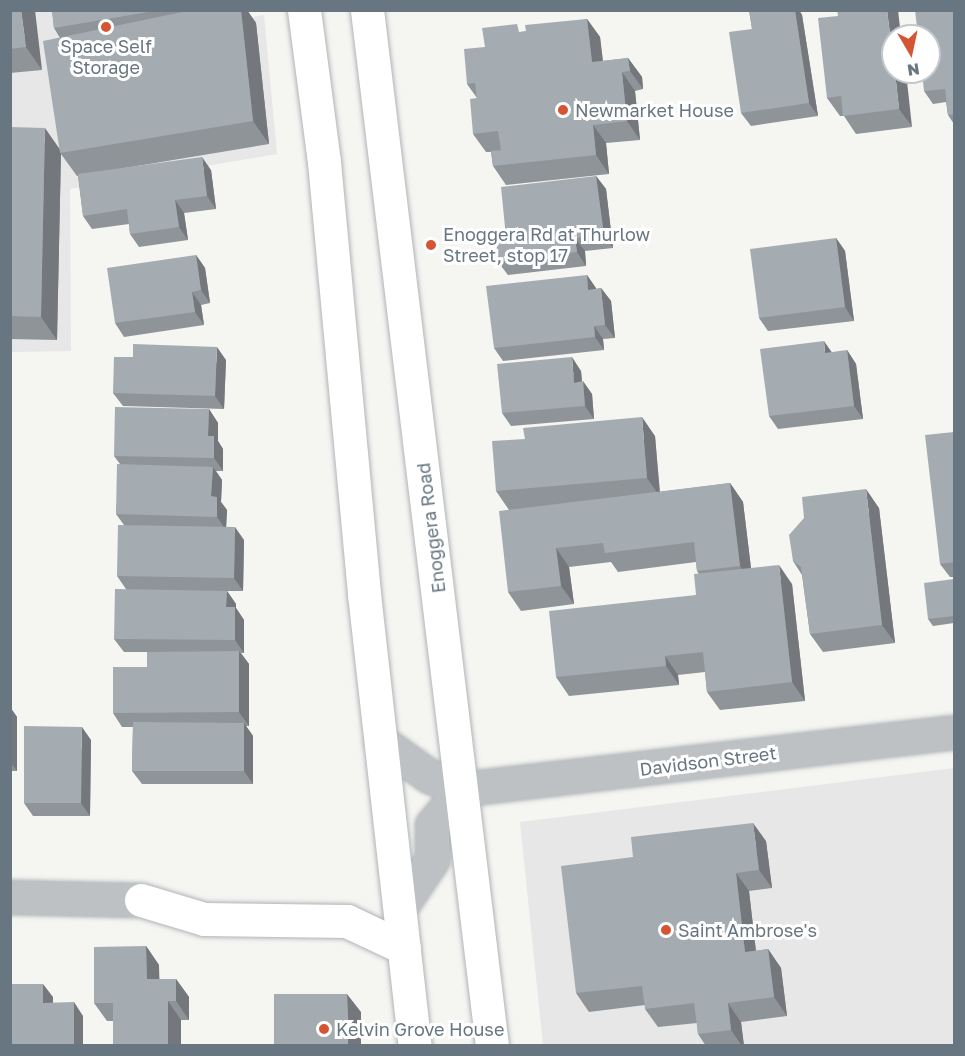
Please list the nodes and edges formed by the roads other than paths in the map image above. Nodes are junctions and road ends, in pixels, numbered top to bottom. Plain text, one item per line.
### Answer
1 (304, 10) edge
2 (367, 10) edge
3 (954, 732) edge
4 (380, 741) junction
5 (462, 789) junction
6 (10, 897) edge
7 (141, 900) joint
8 (399, 909) junction
9 (404, 948) junction
10 (415, 1046) edge
11 (492, 1046) edge

1 - 4 main road
2 - 5 main road, Enoggera Road
3 - 5 street, Davidson Street
4 - 5 street, Davidson Street
4 - 8 main road
5 - 8 street
5 - 11 main road, Enoggera Road
6 - 7 street
7 - 9 main road
8 - 9 main road
9 - 10 main road

